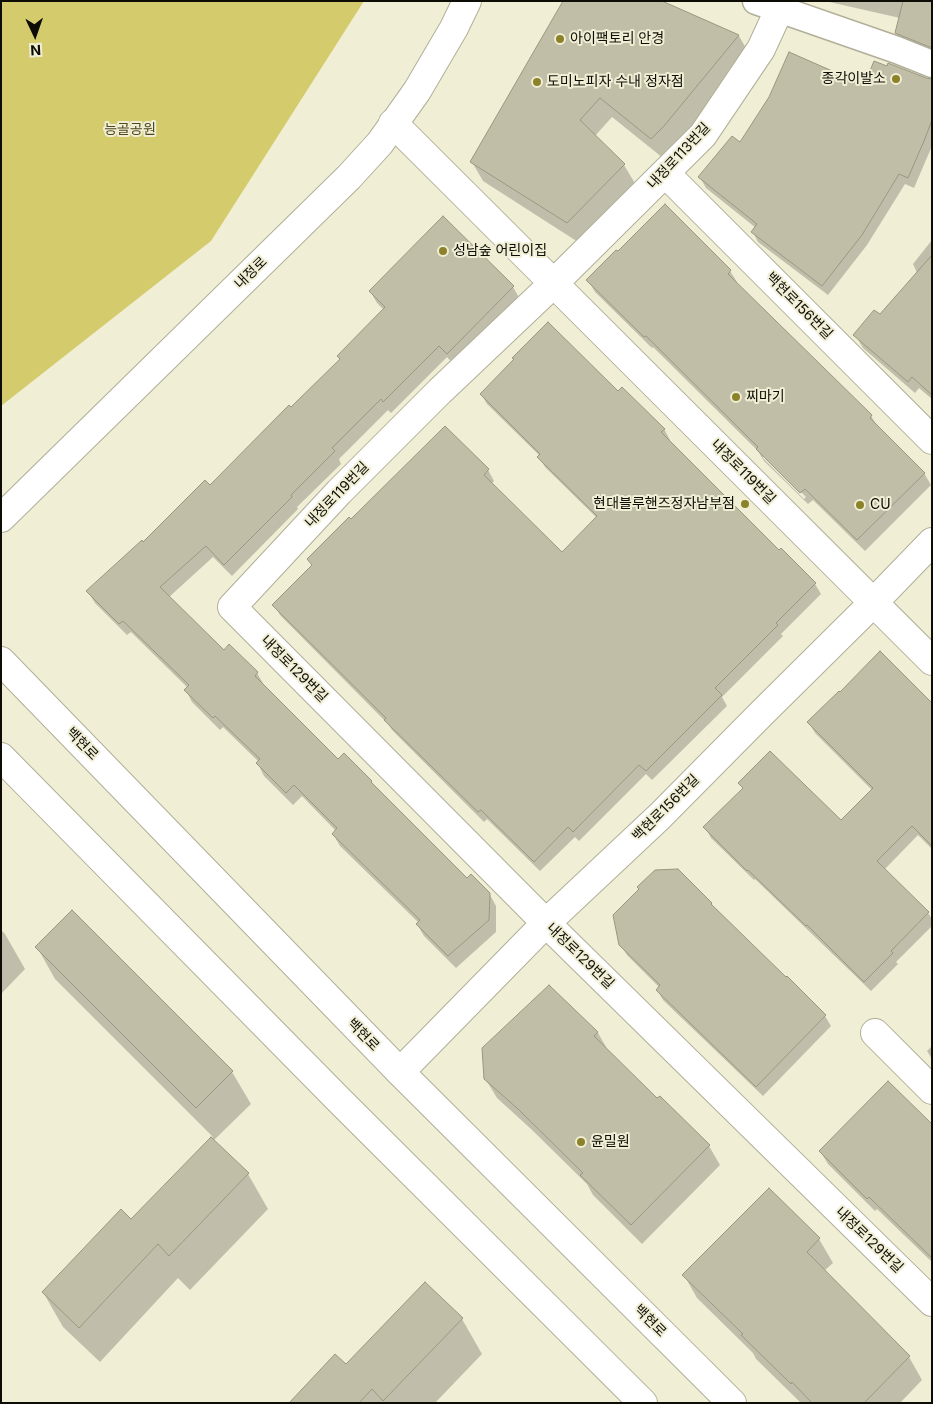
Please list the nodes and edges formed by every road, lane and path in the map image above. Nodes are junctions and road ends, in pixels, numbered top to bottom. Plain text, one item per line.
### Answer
1 (467, 1) edge
2 (772, 4) edge
3 (932, 64) edge
4 (393, 123) junction
5 (665, 173) junction
6 (554, 283) junction
7 (932, 440) edge
8 (1, 518) edge
9 (932, 542) edge
10 (873, 603) junction
11 (232, 607) joint
12 (932, 661) edge
13 (1, 662) edge
14 (1, 757) edge
15 (546, 923) junction
16 (875, 1033) dead end
17 (400, 1072) junction
18 (932, 1090) edge
19 (932, 1302) edge
20 (643, 1403) edge
21 (732, 1403) edge

1 - 4 street, 내정로
2 - 3 street, 내정로113번길
2 - 5 street, 내정로113번길
4 - 6 street, 내정로119번길
4 - 8 street, 내정로
5 - 6 street, 내정로113번길
5 - 7 street, 백현로156번길
6 - 10 street, 내정로119번길
6 - 11 street, 내정로119번길
9 - 10 street, 백현로156번길
10 - 12 street, 내정로119번길
10 - 15 street, 백현로156번길
11 - 15 street, 내정로129번길
13 - 17 street, 백현로
14 - 20 street
15 - 17 street, 백현로156번길
15 - 19 street, 내정로129번길
16 - 18 street
17 - 21 street, 백현로

